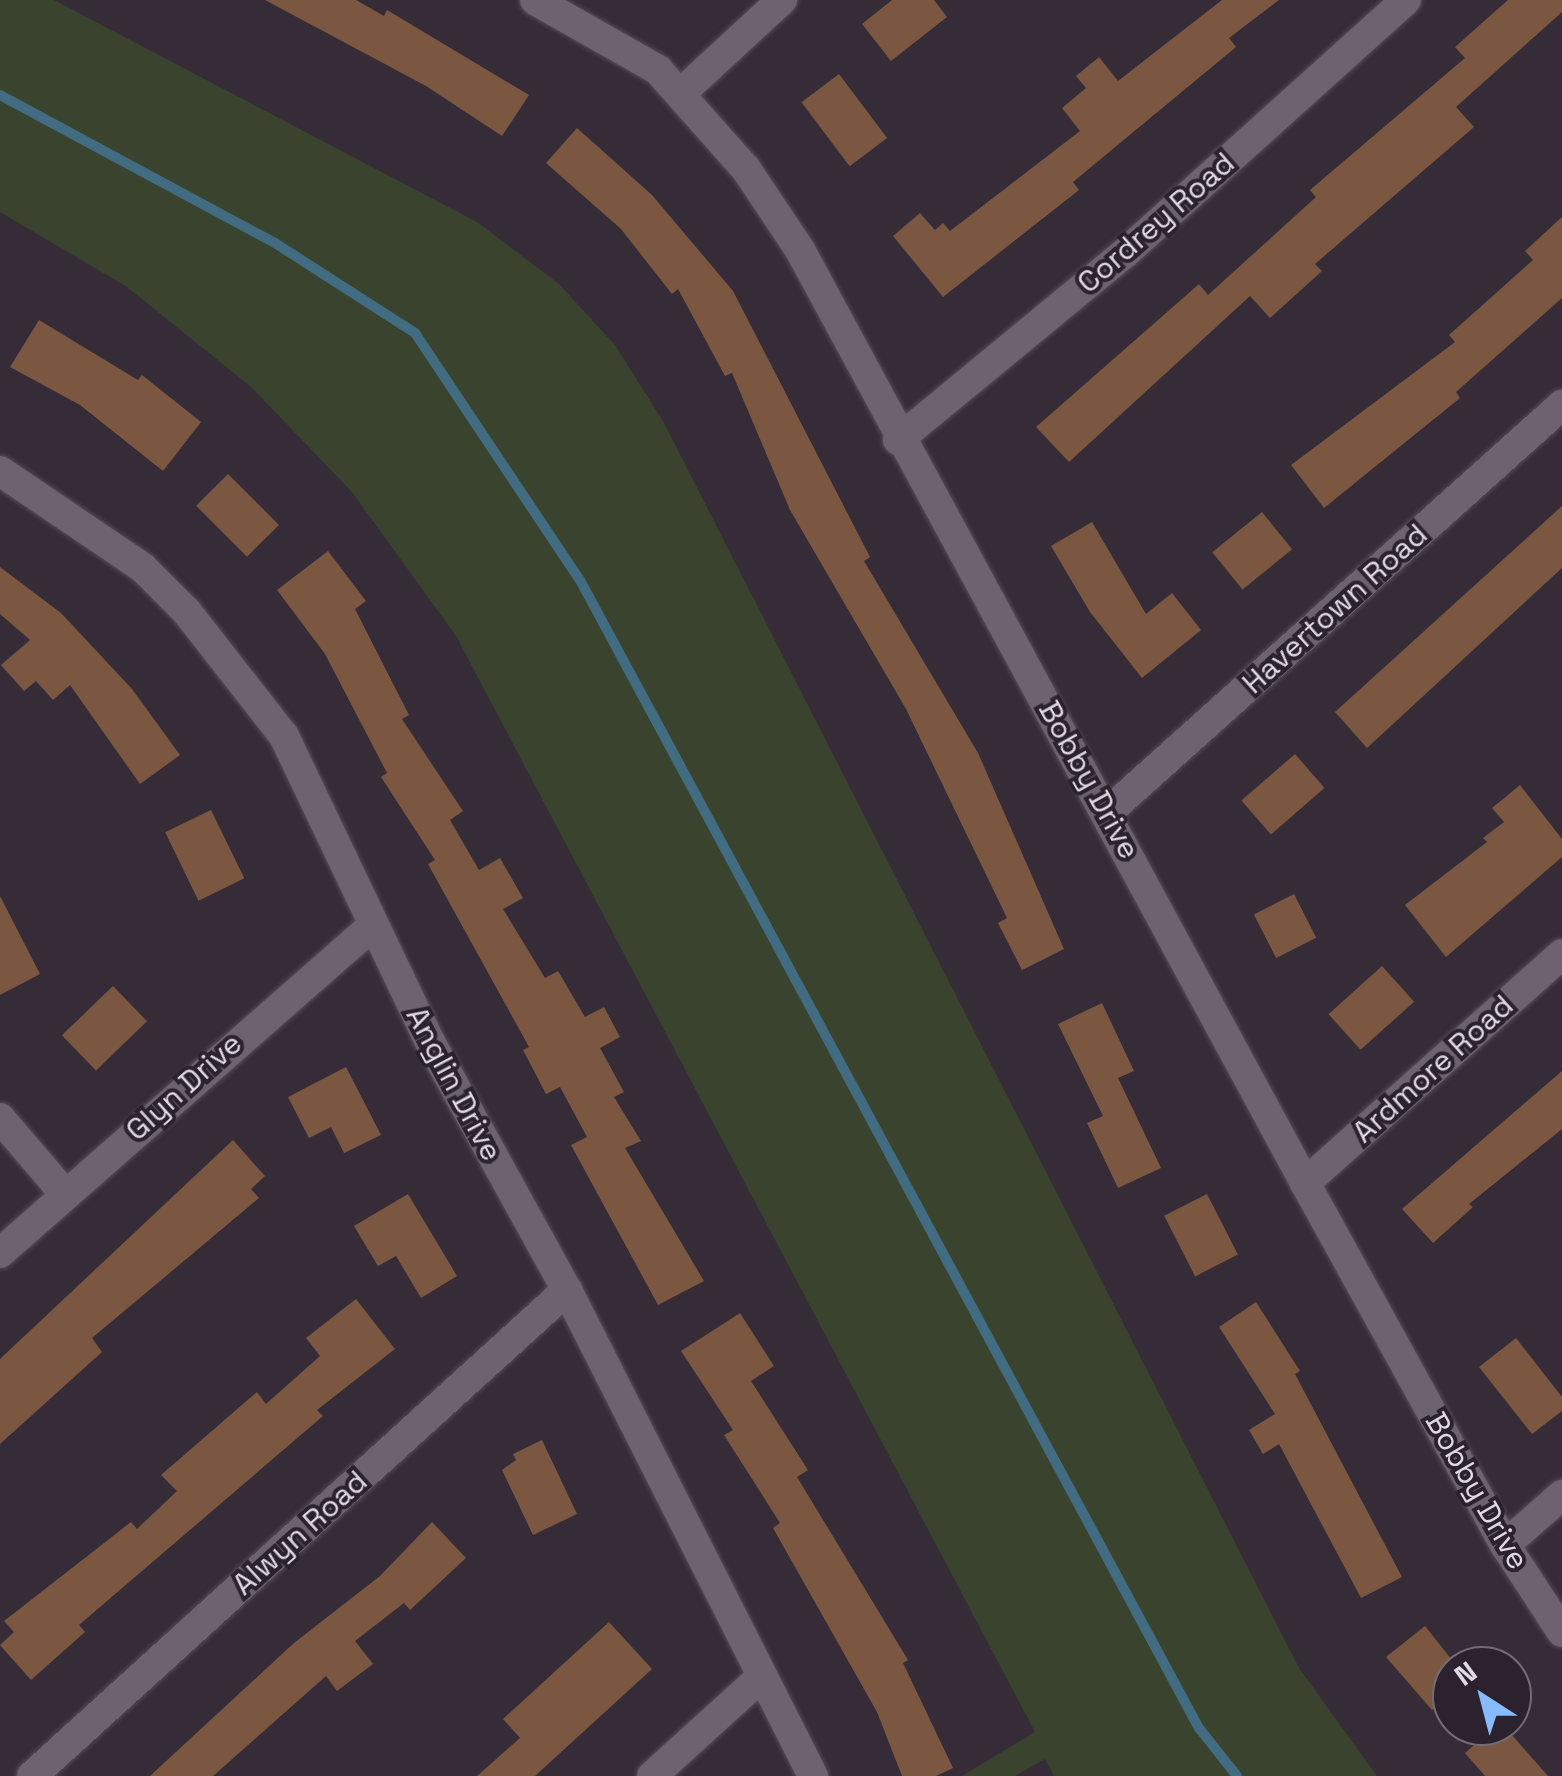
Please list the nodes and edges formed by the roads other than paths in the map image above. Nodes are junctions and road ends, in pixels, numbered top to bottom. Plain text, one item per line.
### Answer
1 (535, 0) edge
2 (782, 0) edge
3 (1406, 0) edge
4 (680, 94) junction
5 (1562, 406) edge
6 (898, 440) junction
7 (0, 472) edge
8 (1108, 812) junction
9 (372, 926) junction
10 (1562, 954) edge
11 (0, 1118) edge
12 (1305, 1183) junction
13 (64, 1194) junction
14 (0, 1252) edge
15 (568, 1290) junction
16 (1562, 1495) edge
17 (1505, 1545) junction
18 (1562, 1632) edge
19 (760, 1678) junction
20 (32, 1776) edge
21 (652, 1776) edge
22 (814, 1776) edge

1 - 4 street, Bobby Drive
2 - 4 street
3 - 6 street, Cordrey Road
4 - 6 street, Bobby Drive
5 - 8 street, Havertown Road
6 - 8 street, Bobby Drive
7 - 9 street, Anglin Drive
8 - 12 street, Bobby Drive
9 - 13 street, Glyn Drive
9 - 15 street, Anglin Drive
10 - 12 street, Ardmore Road
11 - 13 street
12 - 17 street, Bobby Drive
13 - 14 street, Glyn Drive
15 - 19 street, Anglin Drive
15 - 20 street, Alwyn Road
16 - 17 street
17 - 18 street, Bobby Drive
19 - 21 street
19 - 22 street, Anglin Drive

